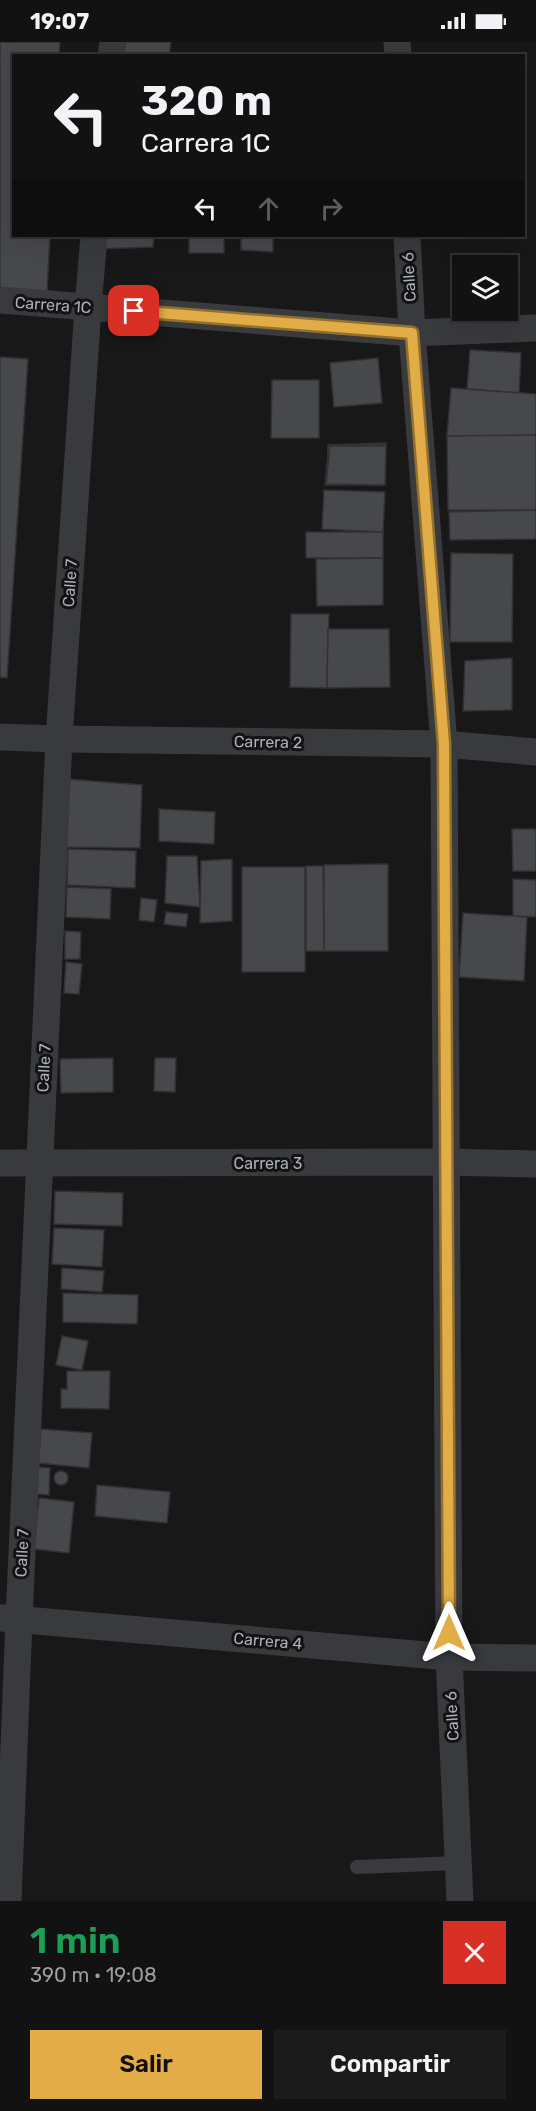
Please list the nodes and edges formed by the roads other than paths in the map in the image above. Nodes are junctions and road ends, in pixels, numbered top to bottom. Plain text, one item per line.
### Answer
1 (94, 237) edge
2 (407, 237) edge
3 (0, 300) edge
4 (88, 307) junction
5 (536, 328) edge
6 (412, 333) junction
7 (0, 737) edge
8 (59, 740) junction
9 (444, 744) junction
10 (536, 752) edge
11 (446, 1162) junction
12 (0, 1163) edge
13 (40, 1164) junction
14 (536, 1164) edge
15 (9, 1619) edge
16 (449, 1657) junction
17 (536, 1658) edge
18 (458, 1863) junction
19 (357, 1867) dead end
20 (8, 1901) edge
21 (460, 1901) edge

1 - 4 street, Calle 7
2 - 6 street, Calle 6
3 - 4 street, Carrera 1C
4 - 6 street, Carrera 1C
4 - 8 street, Calle 7
5 - 6 street, Carrera 1C
6 - 9 street, Calle 6
7 - 8 street, Carrera 2
8 - 9 street, Carrera 2
8 - 13 street, Calle 7
9 - 10 street, Carrera 2
9 - 11 street, Calle 6
11 - 13 street, Carrera 3
11 - 14 street, Carrera 3
11 - 16 street, Calle 6
12 - 13 street, Carrera 3
13 - 15 street, Calle 7
15 - 16 street, Carrera 4
15 - 20 street, Calle 7
16 - 17 street, Carrera 4
16 - 18 street, Calle 6
18 - 19 lane
18 - 21 street, Calle 6

